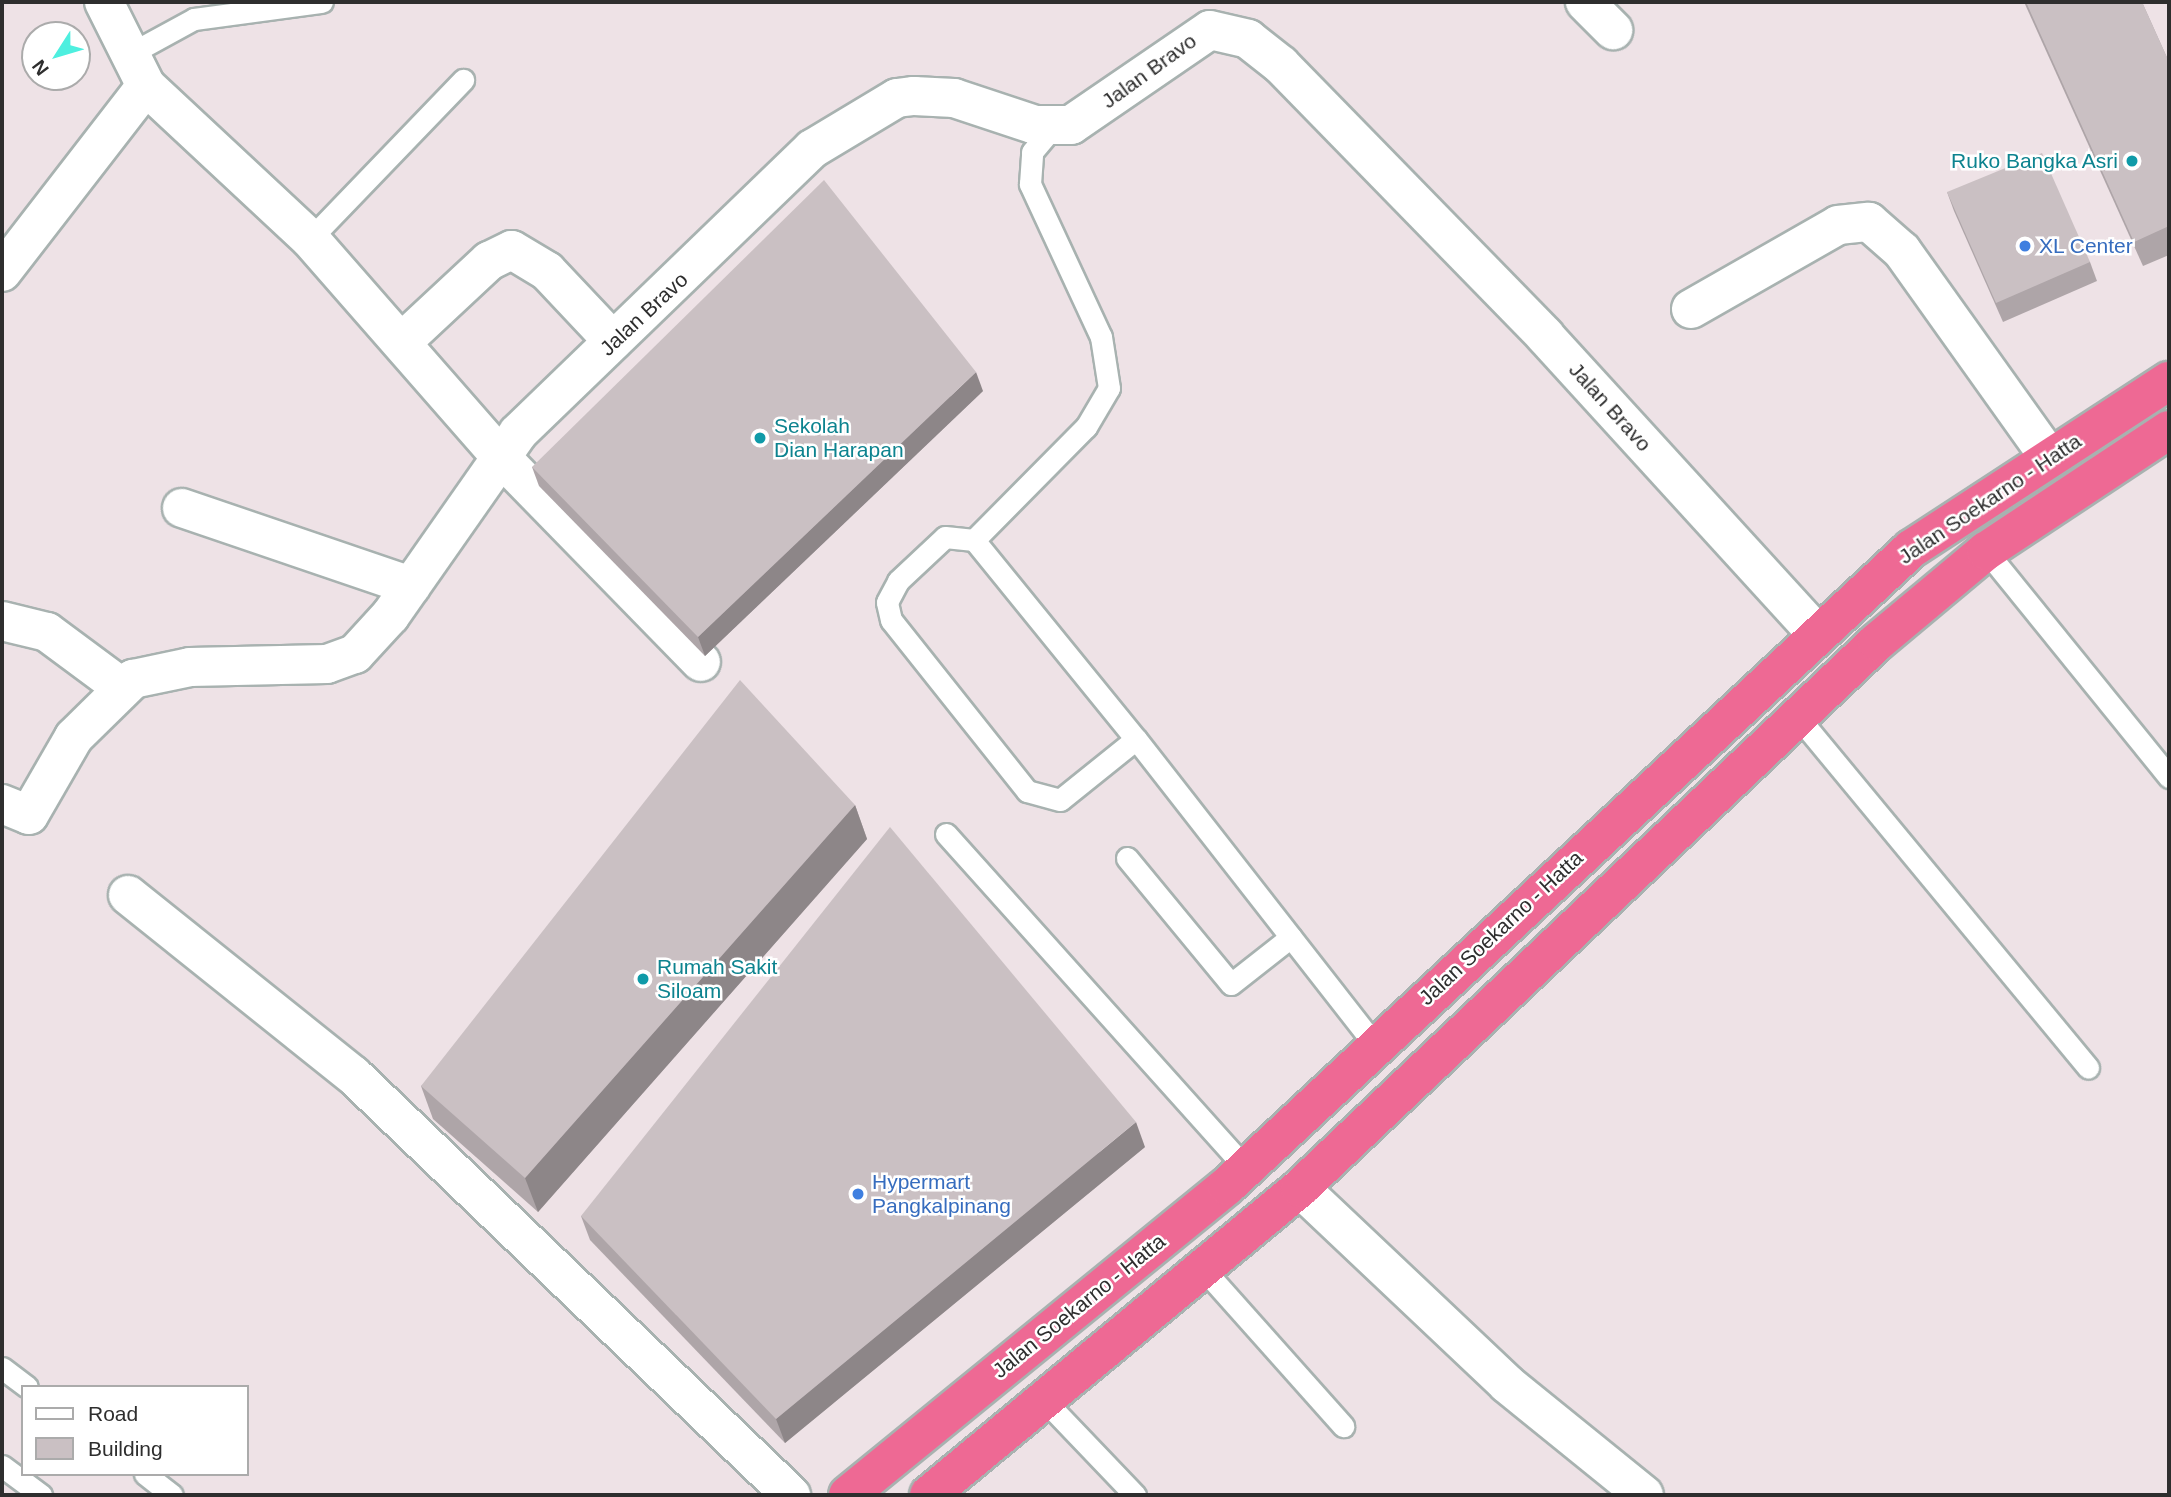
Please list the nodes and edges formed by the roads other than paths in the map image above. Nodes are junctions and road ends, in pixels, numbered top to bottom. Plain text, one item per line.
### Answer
1 (104, 2) edge
2 (322, 2) edge
3 (1585, 2) edge
4 (192, 10) edge
5 (1613, 30) dead end
6 (136, 71) junction
7 (463, 80) dead end
8 (1053, 127) junction
9 (310, 239) junction
10 (2, 272) edge
11 (1691, 309) dead end
12 (613, 341) junction
13 (402, 342) junction
14 (2169, 381) edge
15 (2169, 430) edge
16 (499, 455) junction
17 (2048, 456) junction
18 (182, 508) dead end
19 (974, 540) junction
20 (1986, 551) junction
21 (411, 586) junction
22 (2, 621) edge
23 (1816, 633) junction
24 (701, 662) edge
25 (121, 687) junction
26 (1798, 717) junction
27 (1136, 739) junction
28 (2169, 778) edge
29 (2, 804) edge
30 (946, 835) dead end
31 (1126, 858) dead end
32 (128, 895) dead end
33 (1292, 937) junction
34 (1377, 1047) junction
35 (2088, 1068) dead end
36 (1247, 1168) junction
37 (1300, 1188) junction
38 (1205, 1271) junction
39 (2, 1368) edge
40 (24, 1385) edge
41 (1046, 1402) junction
42 (1343, 1426) dead end
43 (2, 1466) edge
44 (148, 1476) edge
45 (41, 1495) edge
46 (172, 1495) edge
47 (791, 1495) edge
48 (848, 1495) edge
49 (929, 1495) edge
50 (1135, 1495) edge
51 (1644, 1495) edge

1 - 6 street
2 - 4 lane
3 - 5 street
4 - 6 lane
6 - 9 street
6 - 10 street
7 - 9 lane
8 - 12 street, Jalan Bravo
8 - 19 lane
8 - 23 street, Jalan Bravo
9 - 13 street
11 - 17 street
12 - 13 street
12 - 16 street, Jalan Bravo
13 - 16 street
14 - 17 highway, Jalan Soekarno - Hatta
15 - 20 highway, Jalan Soekarno - Hatta
16 - 21 street, Jalan Bravo
16 - 24 street
17 - 23 highway, Jalan Soekarno - Hatta
18 - 21 street
19 - 27 lane
19 - 27 lane
20 - 26 highway, Jalan Soekarno - Hatta
20 - 28 lane
21 - 25 street, Jalan Bravo
22 - 25 street
23 - 34 highway, Jalan Soekarno - Hatta
25 - 29 street
26 - 35 lane
26 - 37 highway, Jalan Soekarno - Hatta
27 - 33 lane
30 - 36 lane
31 - 33 lane
32 - 47 street
33 - 34 lane
34 - 36 highway, Jalan Soekarno - Hatta
36 - 48 highway, Jalan Soekarno - Hatta
37 - 38 highway, Jalan Soekarno - Hatta
37 - 51 street
38 - 41 highway, Jalan Soekarno - Hatta
38 - 42 lane
39 - 40 lane
41 - 49 highway, Jalan Soekarno - Hatta
41 - 50 lane
43 - 45 lane
44 - 46 lane

